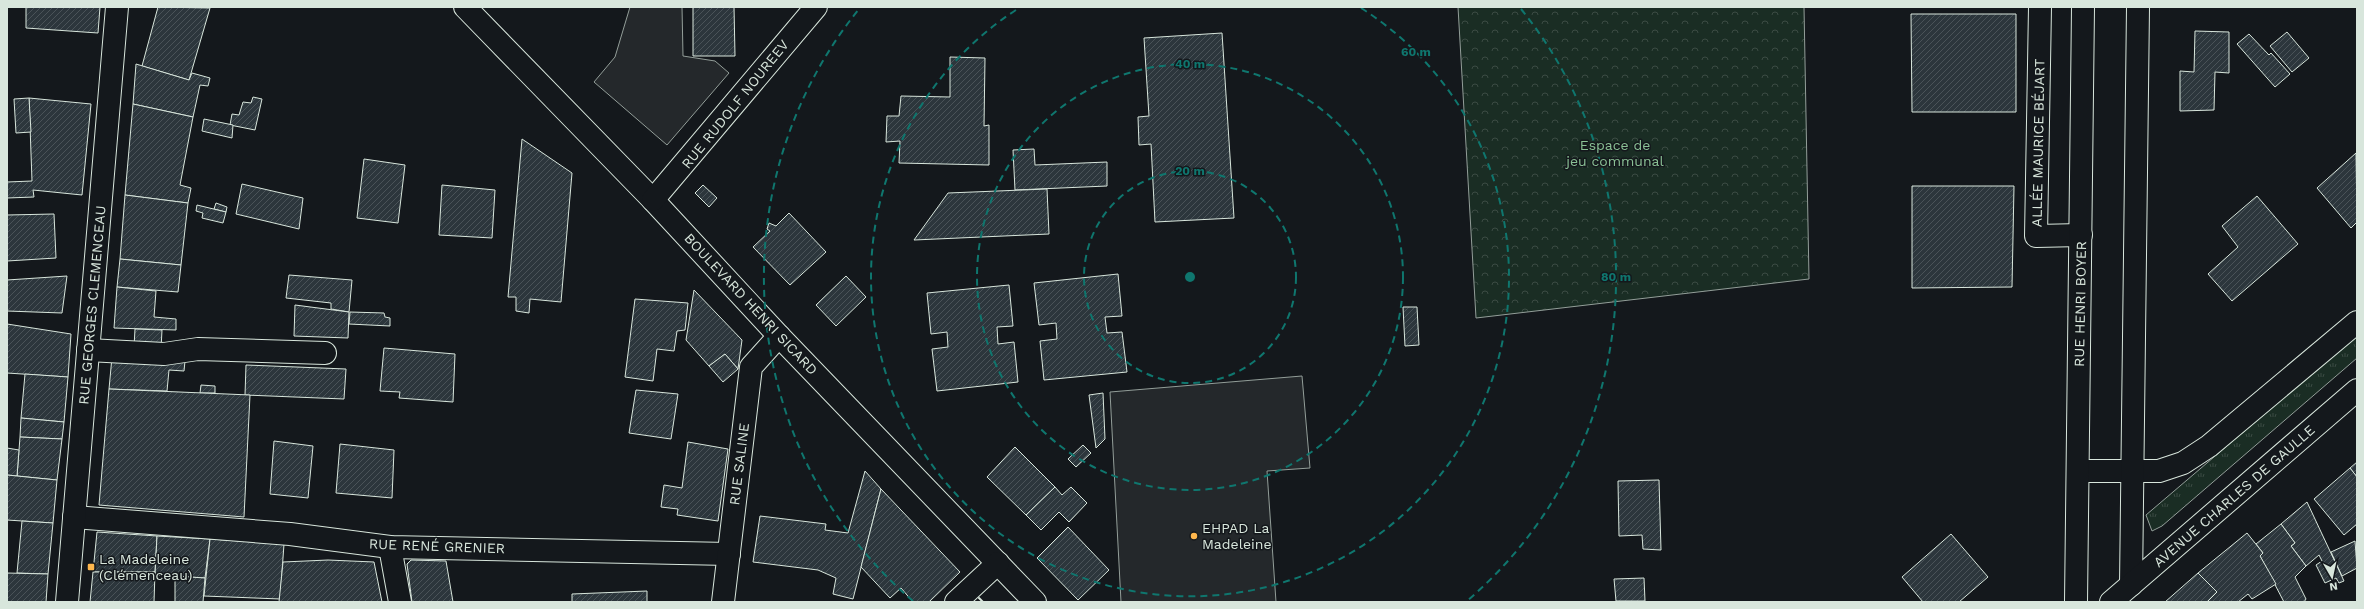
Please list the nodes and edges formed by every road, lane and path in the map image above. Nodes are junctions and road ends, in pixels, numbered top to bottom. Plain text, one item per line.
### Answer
1 (117, 7) edge
2 (464, 7) edge
3 (816, 7) edge
4 (2040, 7) edge
5 (2084, 7) edge
6 (2138, 7) edge
7 (653, 200) junction
8 (2081, 235) junction
9 (2357, 322) edge
10 (779, 336) junction
11 (88, 350) junction
12 (325, 353) dead end
13 (2357, 390) edge
14 (2078, 471) junction
15 (2132, 471) junction
16 (74, 517) junction
17 (390, 547) junction
18 (729, 554) junction
19 (998, 563) junction
20 (2131, 585) junction
21 (67, 602) edge
22 (400, 602) edge
23 (723, 602) edge
24 (956, 602) edge
25 (1035, 602) edge
26 (2076, 602) edge
27 (2111, 602) edge

1 - 11 street, RUE GEORGES CLEMENCEAU
2 - 7 street, BOULEVARD HENRI SICARD
3 - 7 street, RUE RUDOLF NOUREEV
4 - 8 street, ALLÉE MAURICE BÉJART
5 - 8 street, RUE HENRI BOYER
6 - 15 street
7 - 10 street, BOULEVARD HENRI SICARD
8 - 14 street, RUE HENRI BOYER
9 - 15 street
10 - 18 street, RUE SALINE
10 - 19 street, BOULEVARD HENRI SICARD
11 - 12 street
11 - 16 street, RUE GEORGES CLEMENCEAU
13 - 20 street, AVENUE CHARLES DE GAULLE
14 - 15 street
14 - 26 street, RUE HENRI BOYER
15 - 20 street
16 - 17 street, RUE RENÉ GRENIER
16 - 21 street, RUE GEORGES CLEMENCEAU
17 - 18 street, RUE RENÉ GRENIER
17 - 22 street
18 - 23 street, RUE SALINE
19 - 24 street
19 - 25 street, BOULEVARD HENRI SICARD
20 - 27 street, AVENUE CHARLES DE GAULLE

